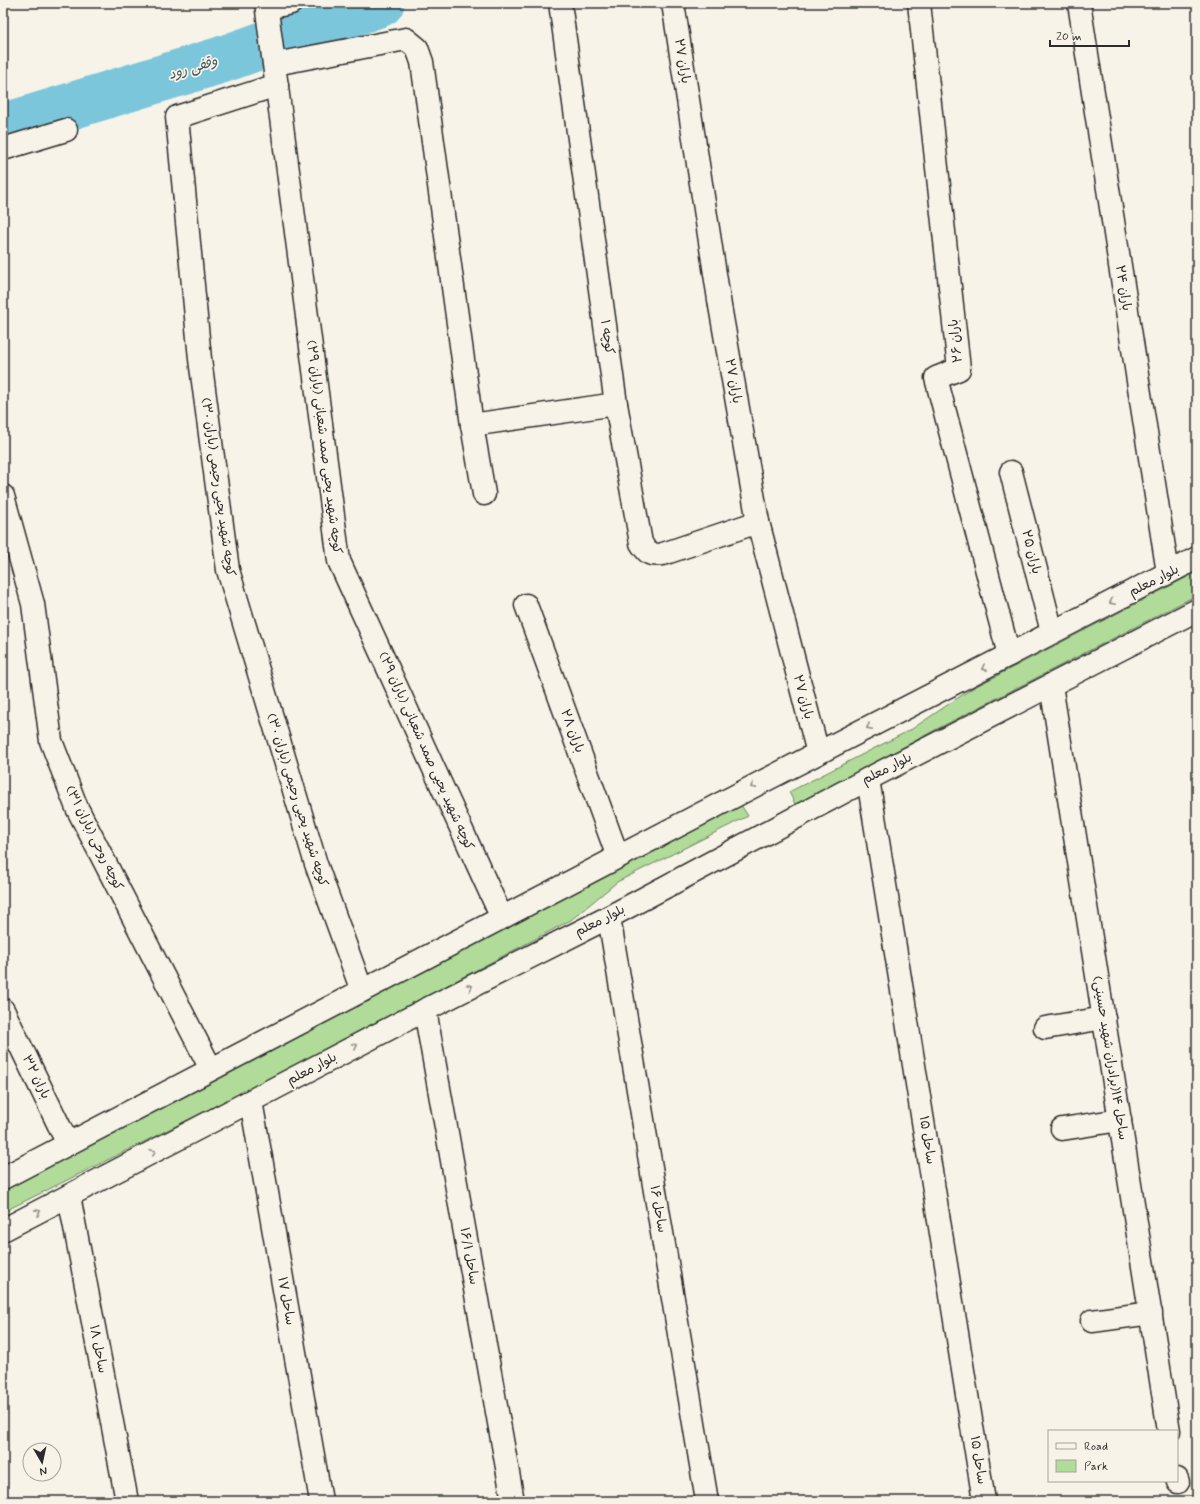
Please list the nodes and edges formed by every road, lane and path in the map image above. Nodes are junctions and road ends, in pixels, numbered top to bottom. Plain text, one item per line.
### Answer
1 (291, 3) edge
2 (560, 3) edge
3 (673, 3) edge
4 (919, 3) edge
5 (1079, 3) edge
6 (266, 6) edge
7 (274, 64) junction
8 (277, 85) junction
9 (66, 130) dead end
10 (3, 149) edge
11 (616, 404) junction
12 (472, 425) junction
13 (1011, 472) dead end
14 (484, 494) dead end
15 (3, 496) edge
16 (758, 522) junction
17 (1197, 558) edge
18 (1168, 573) junction
19 (526, 605) dead end
20 (1197, 610) edge
21 (1052, 632) junction
22 (1008, 655) junction
23 (1051, 685) junction
24 (818, 753) junction
25 (868, 779) junction
26 (618, 857) junction
27 (610, 917) junction
28 (502, 918) junction
29 (362, 991) junction
30 (3, 1010) edge
31 (425, 1010) junction
32 (1104, 1018) junction
33 (1045, 1028) dead end
34 (211, 1070) junction
35 (251, 1101) junction
36 (1120, 1120) junction
37 (1062, 1129) dead end
38 (68, 1144) junction
39 (3, 1178) edge
40 (68, 1196) junction
41 (3, 1230) edge
42 (1151, 1313) junction
43 (1092, 1321) dead end
44 (1170, 1430) edge
45 (127, 1501) edge
46 (321, 1501) edge
47 (513, 1501) edge
48 (707, 1501) edge
49 (984, 1501) edge

1 - 6 street
2 - 11 street, کوچه ۱
3 - 16 street, باران ۲۷
4 - 22 street, باران ۲۶
5 - 18 street, باران ۲۴
6 - 7 street, کوچه شهید یحیی صمد شعبانی (باران ۲۹)
7 - 8 street, کوچه شهید یحیی صمد شعبانی (باران ۲۹)
7 - 12 street
8 - 28 street, کوچه شهید یحیی صمد شعبانی (باران ۲۹)
8 - 29 street, کوچه شهید یحیی رحیمی (باران ۳۰)
9 - 10 street
11 - 12 street
11 - 16 street, کوچه ۱
12 - 14 street
13 - 21 street, باران ۲۵
15 - 34 street, کوچه روحی (باران ۳۱)
16 - 24 street, باران ۲۷
17 - 18 street, بلوار معلم
18 -> 21 street, بلوار معلم
19 - 26 street, باران ۲۸
20 - 23 street, بلوار معلم
21 - 22 street, بلوار معلم
22 -> 24 street, بلوار معلم
23 - 25 street, بلوار معلم
23 - 32 street, ساحل ۱۴(برادران شهید حسینی)
24 -> 26 street, بلوار معلم
25 - 27 street, بلوار معلم
25 - 49 street, ساحل ۱۵
26 - 28 street, بلوار معلم
31 -> 27 street, بلوار معلم
27 - 48 street, ساحل ۱۶
28 - 29 street, بلوار معلم
29 - 34 street, بلوار معلم
30 - 38 street, باران ۳۲
35 -> 31 street, بلوار معلم
31 - 47 street, ساحل ۱۶/۱
32 - 33 street
32 - 36 street, ساحل ۱۴(برادران شهید حسینی)
34 - 38 street, بلوار معلم
40 -> 35 street, بلوار معلم
35 - 46 street, ساحل ۱۷
36 - 37 street
36 - 42 street, ساحل ۱۴(برادران شهید حسینی)
38 - 39 street, بلوار معلم
41 -> 40 street, بلوار معلم
40 - 45 street, ساحل ۱۸
42 - 43 street
42 - 44 street, ساحل ۱۴(برادران شهید حسینی)

